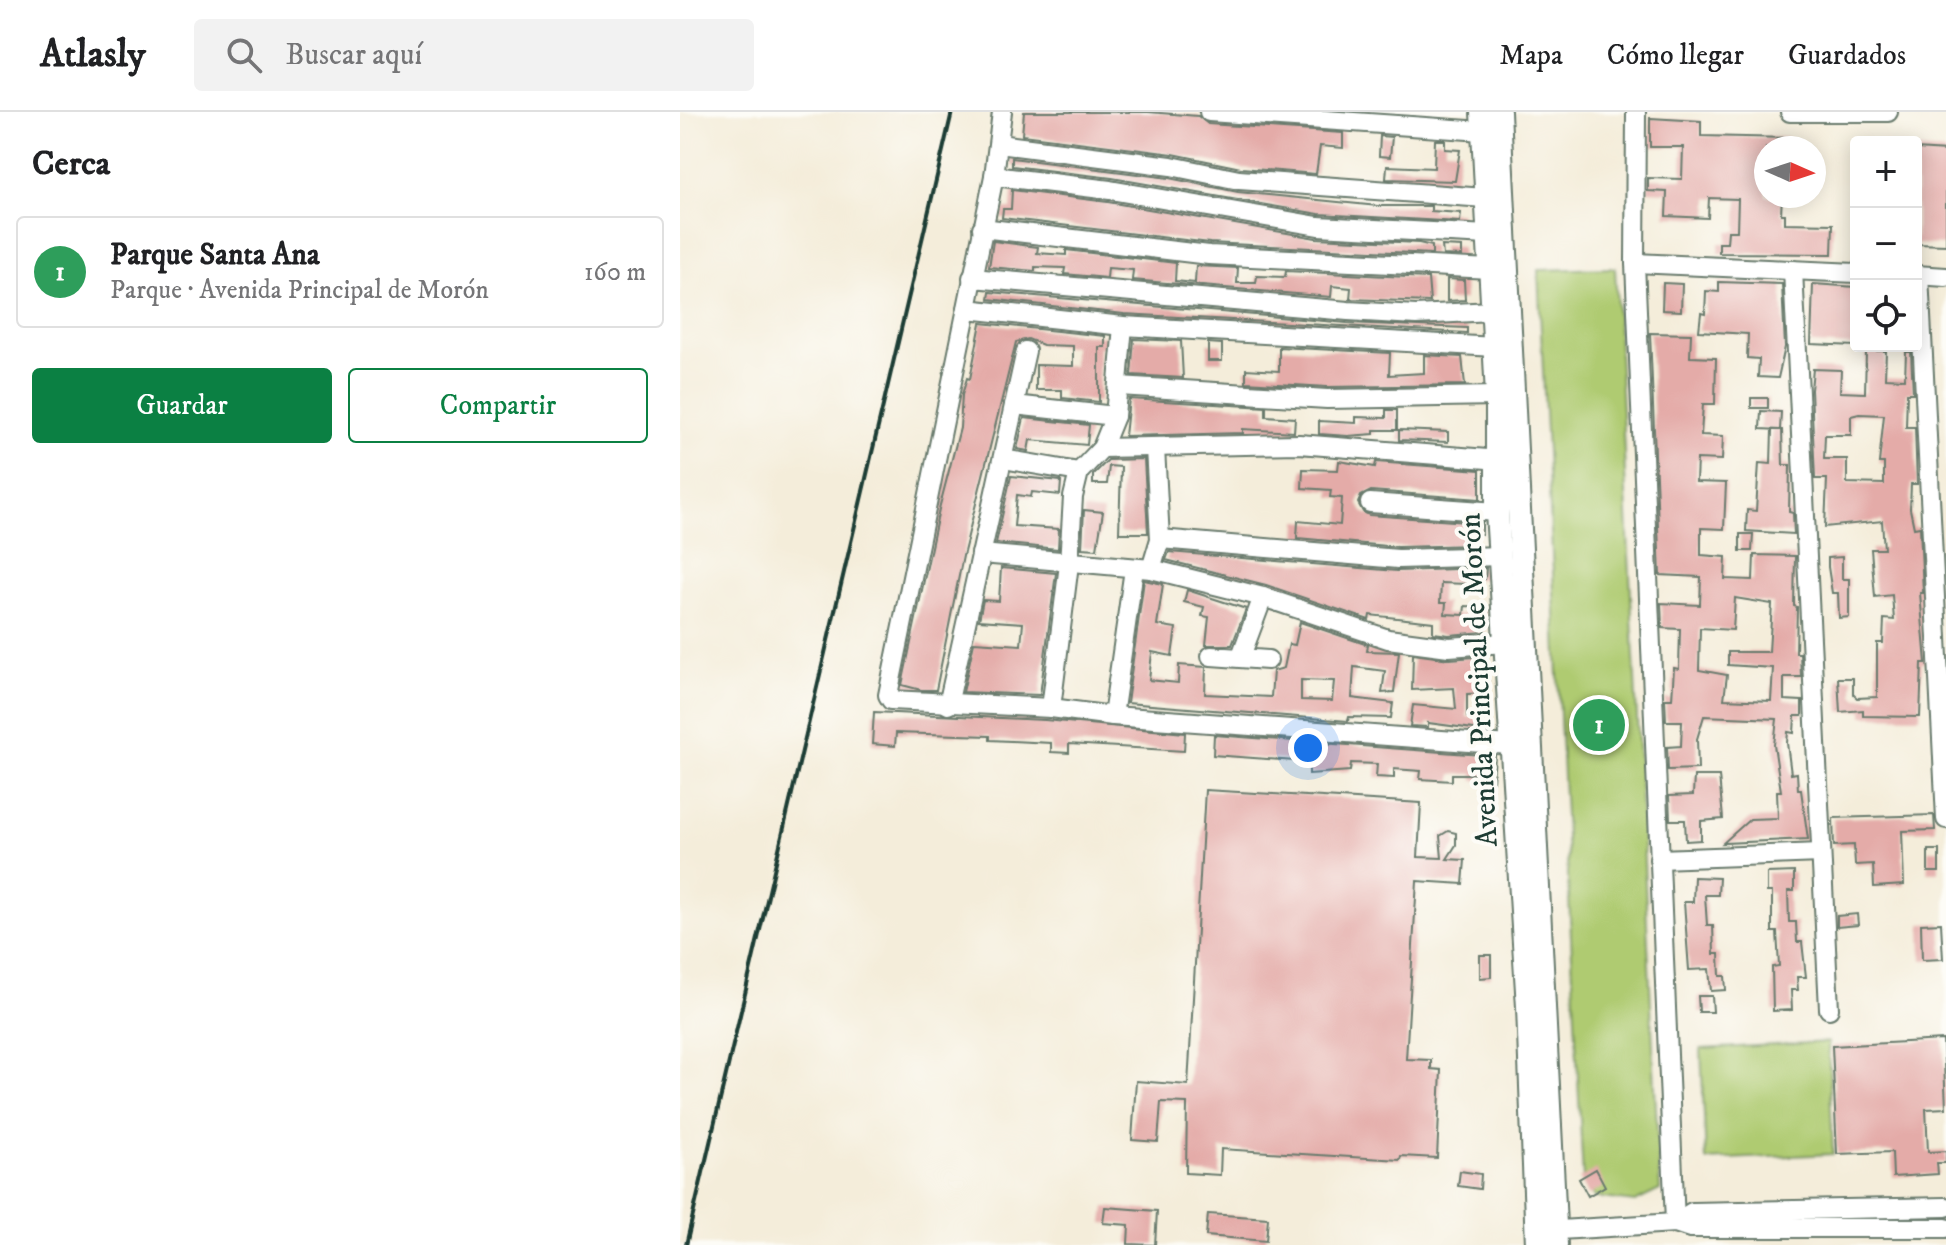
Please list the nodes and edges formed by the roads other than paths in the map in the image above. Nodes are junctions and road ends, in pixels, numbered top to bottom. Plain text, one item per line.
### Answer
1 (1002, 112) edge
2 (1209, 112) edge
3 (1499, 112) edge
4 (1636, 112) edge
5 (1790, 112) edge
6 (1888, 112) edge
7 (1483, 122) edge
8 (999, 144) junction
9 (994, 176) junction
10 (1485, 198) junction
11 (982, 228) junction
12 (1488, 235) junction
13 (1635, 263) junction
14 (1490, 269) junction
15 (1793, 270) junction
16 (1850, 273) edge
17 (1922, 275) edge
18 (1946, 277) edge
19 (972, 278) junction
20 (1917, 280) edge
21 (967, 309) junction
22 (1492, 311) junction
23 (1123, 326) junction
24 (1495, 347) junction
25 (1026, 351) dead end
26 (1119, 386) junction
27 (1497, 396) junction
28 (1014, 405) junction
29 (1115, 416) junction
30 (1102, 448) junction
31 (1155, 448) junction
32 (1003, 459) junction
33 (1500, 460) junction
34 (1079, 472) junction
35 (1370, 503) dead end
36 (1497, 512) junction
37 (1160, 539) junction
38 (981, 554) junction
39 (1501, 556) junction
40 (1069, 564) junction
41 (1142, 569) junction
42 (1263, 597) junction
43 (1505, 643) junction
44 (1211, 656) dead end
45 (1241, 656) junction
46 (1268, 660) dead end
47 (948, 705) junction
48 (1051, 708) junction
49 (1113, 716) junction
50 (1510, 745) junction
51 (1946, 819) edge
52 (1821, 853) junction
53 (1659, 859) junction
54 (1829, 1009) dead end
55 (1946, 1207) edge
56 (1675, 1223) junction
57 (1946, 1228) edge
58 (1546, 1238) edge

1 - 8 street
2 - 7 street
3 - 58 main road, Avenida Principal de Morón
4 - 13 street
5 - 6 street
7 - 10 main road, Avenida Principal de Morón
8 - 9 street
8 - 10 street
9 - 11 street
9 - 12 street
10 - 12 main road, Avenida Principal de Morón
11 - 14 street
11 - 19 street
12 - 14 main road, Avenida Principal de Morón
13 - 15 street
13 - 53 street
14 - 22 main road, Avenida Principal de Morón
15 - 16 street
15 - 52 street
17 - 18 street
19 - 21 street
19 - 22 street
20 - 51 street
21 - 23 street
21 - 47 street
22 - 24 main road, Avenida Principal de Morón
23 - 24 street
23 - 26 street
24 - 27 main road, Avenida Principal de Morón
25 - 28 street
26 - 27 street
26 - 29 street
27 - 33 main road, Avenida Principal de Morón
28 - 29 street
28 - 32 street
29 - 30 street
30 - 31 street
30 - 34 street
31 - 33 street
31 - 37 street
32 - 34 street
32 - 38 street
33 - 36 main road, Avenida Principal de Morón
34 - 40 street
35 - 36 street
36 - 39 main road, Avenida Principal de Morón
37 - 39 street
37 - 41 street
38 - 40 street
38 - 47 street
39 - 43 main road, Avenida Principal de Morón
40 - 41 street
40 - 48 street
41 - 42 street
41 - 49 street
42 - 43 street
42 - 45 street
43 - 50 main road, Avenida Principal de Morón
44 - 45 street
45 - 46 street
47 - 48 street
48 - 49 street
49 - 50 street
50 - 58 main road, Avenida Principal de Morón
52 - 53 street
52 - 54 street
53 - 56 street
55 - 56 street
56 - 57 street
56 - 58 street

